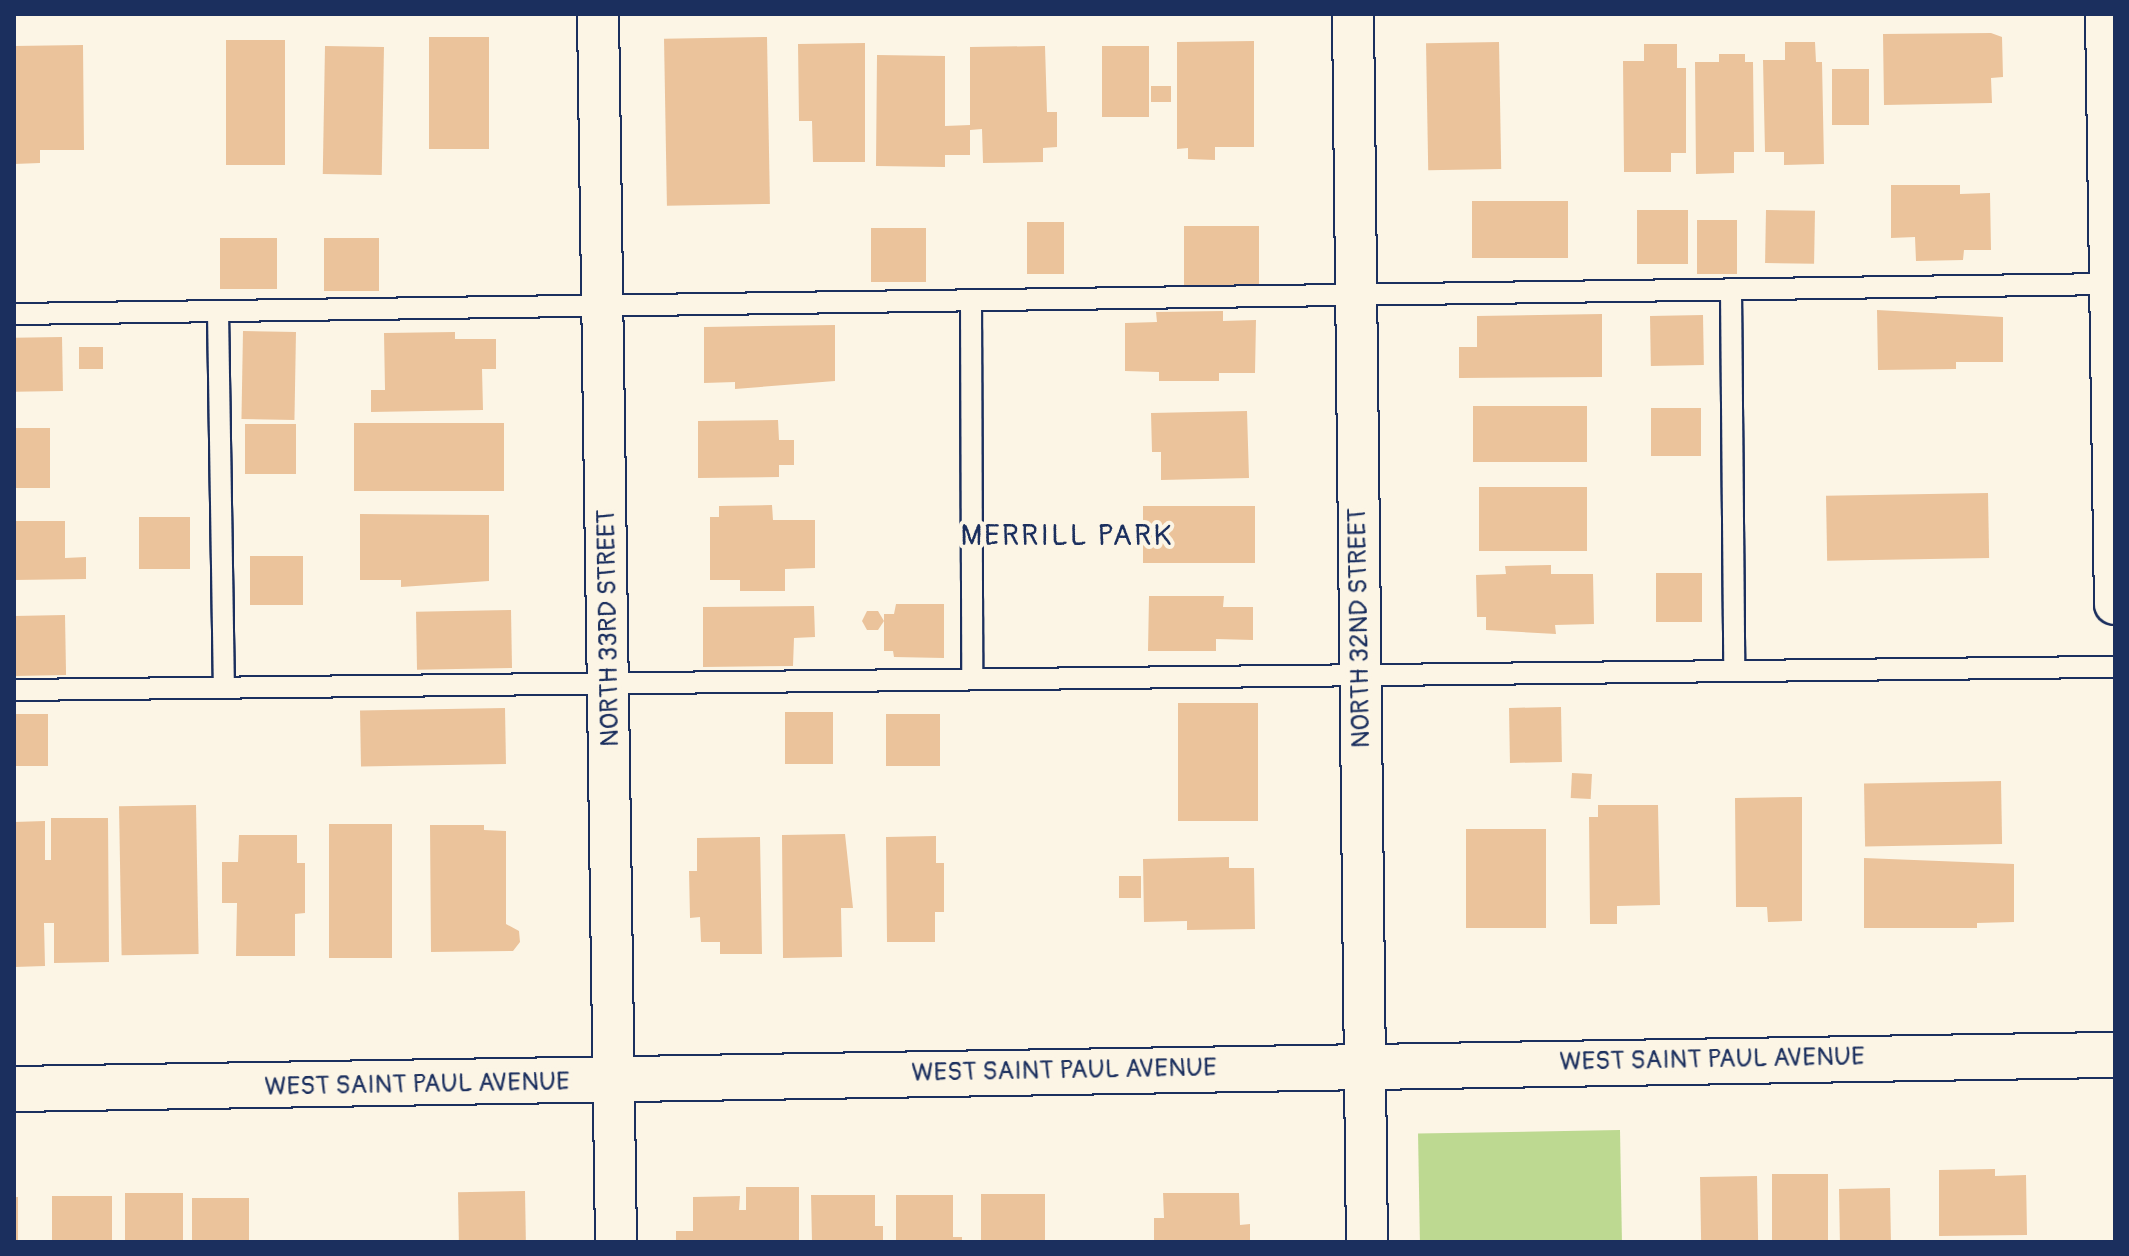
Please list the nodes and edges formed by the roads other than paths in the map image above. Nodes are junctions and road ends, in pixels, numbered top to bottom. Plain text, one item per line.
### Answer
1 (598, 14) edge
2 (1353, 14) edge
3 (2106, 14) edge
4 (2113, 284) edge
5 (1731, 290) junction
6 (1357, 297) junction
7 (971, 302) junction
8 (605, 307) junction
9 (218, 312) junction
10 (14, 314) edge
11 (2115, 604) edge
12 (2115, 667) edge
13 (1734, 669) junction
14 (1361, 672) junction
15 (972, 677) junction
16 (610, 682) junction
17 (224, 687) junction
18 (14, 690) edge
19 (2115, 1055) edge
20 (1365, 1064) junction
21 (615, 1082) junction
22 (14, 1089) edge
23 (616, 1242) edge
24 (1367, 1242) edge

1 - 8 street, NORTH 33RD STREET
2 - 6 street, NORTH 32ND STREET
3 - 4 street
4 - 5 lane
4 - 11 street
5 - 6 lane
5 - 13 lane
6 - 7 lane
6 - 14 street, NORTH 32ND STREET
7 - 8 lane
7 - 15 lane
8 - 9 lane
8 - 16 street, NORTH 33RD STREET
9 - 10 lane
9 - 17 lane
12 - 13 lane
13 - 14 lane
14 - 15 lane
14 - 20 street, NORTH 32ND STREET
15 - 16 lane
16 - 17 lane
16 - 21 street, NORTH 33RD STREET
17 - 18 lane
19 - 20 street, WEST SAINT PAUL AVENUE
20 - 21 street, WEST SAINT PAUL AVENUE
20 - 24 street, NORTH 32ND STREET
21 - 22 street, WEST SAINT PAUL AVENUE
21 - 23 street, NORTH 33RD STREET

